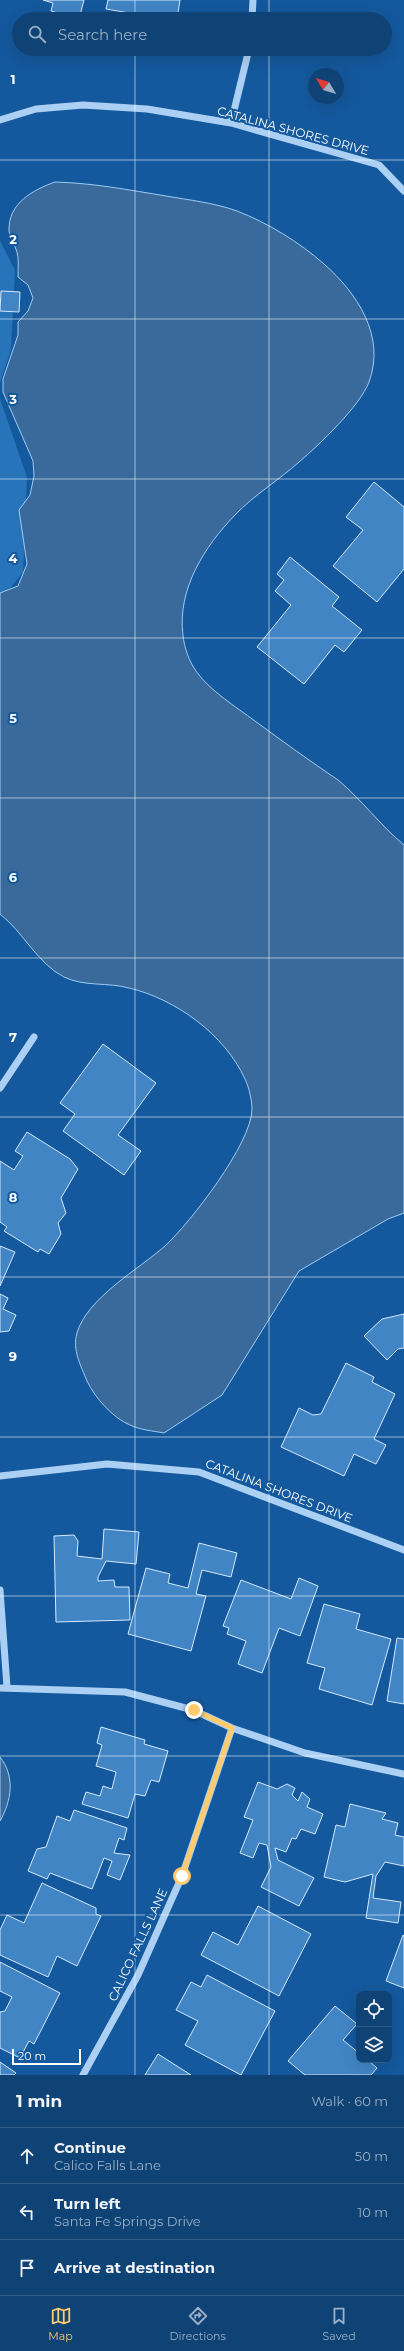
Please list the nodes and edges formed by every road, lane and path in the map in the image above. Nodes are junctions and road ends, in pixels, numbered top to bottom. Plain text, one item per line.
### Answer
1 (253, 0) edge
2 (252, 12) edge
3 (247, 56) edge
4 (0, 120) edge
5 (231, 123) junction
6 (404, 191) edge
7 (34, 1037) dead end
8 (0, 1088) edge
9 (0, 1476) edge
10 (404, 1550) edge
11 (0, 1590) edge
12 (4, 1688) edge
13 (232, 1728) junction
14 (404, 1774) edge
15 (83, 2075) edge

1 - 2 street
3 - 5 street
4 - 5 street, CATALINA SHORES DRIVE
5 - 6 street, CATALINA SHORES DRIVE
7 - 8 street
9 - 10 street, CATALINA SHORES DRIVE
11 - 12 street
12 - 13 street
13 - 14 street
13 - 15 street, CALICO FALLS LANE

